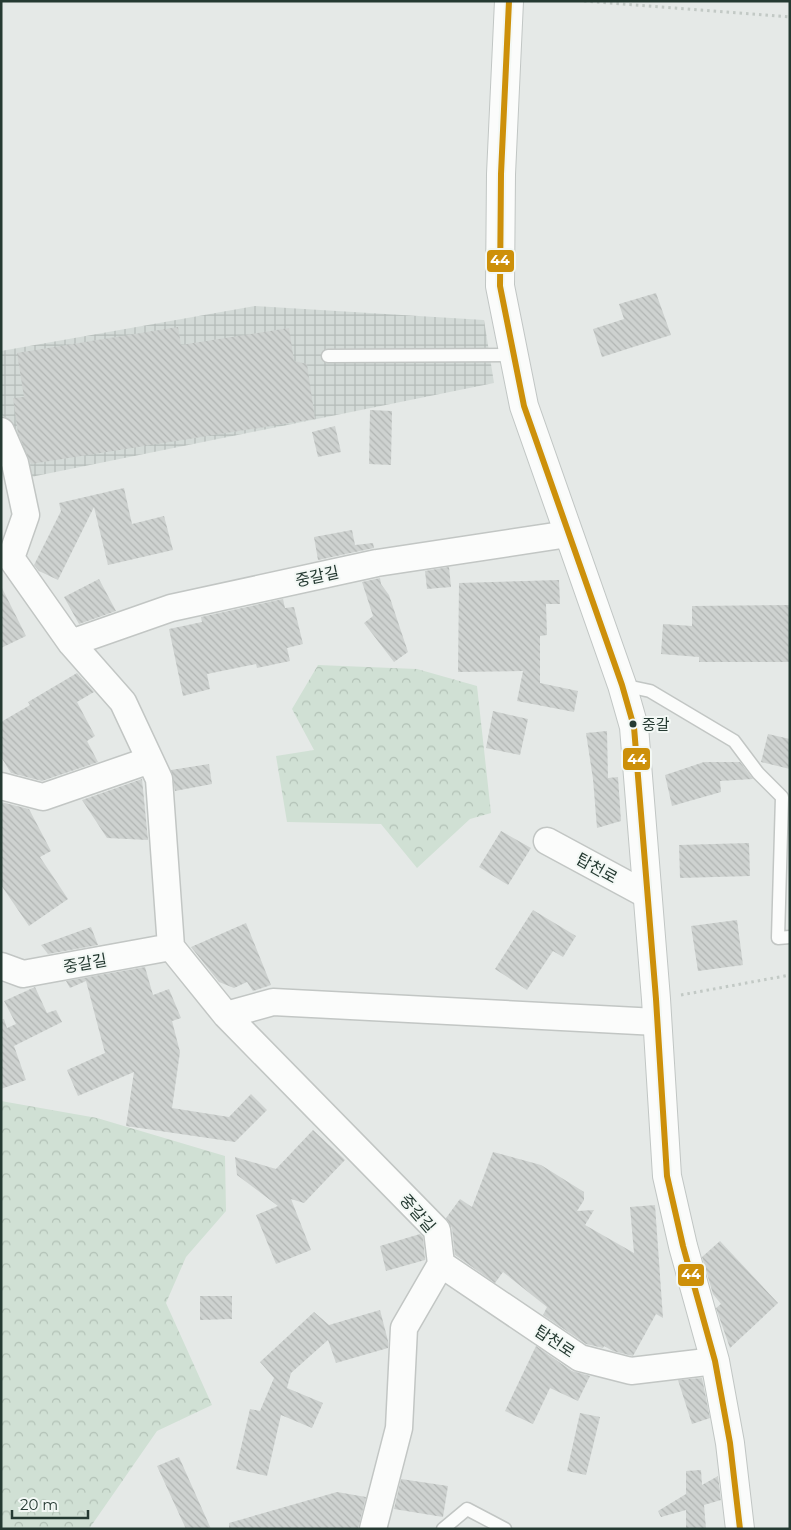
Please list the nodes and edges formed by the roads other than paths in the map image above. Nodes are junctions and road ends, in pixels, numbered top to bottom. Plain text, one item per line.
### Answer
1 (509, 1) edge
2 (513, 355) junction
3 (328, 356) dead end
4 (1, 431) edge
5 (568, 534) junction
6 (6, 558) edge
7 (72, 643) junction
8 (622, 684) junction
9 (150, 760) junction
10 (1, 786) edge
11 (547, 841) dead end
12 (647, 895) junction
13 (790, 937) edge
14 (171, 947) junction
15 (1, 966) edge
16 (656, 1010) junction
17 (226, 1015) junction
18 (441, 1264) junction
19 (715, 1361) junction
20 (373, 1528) edge
21 (390, 1529) edge
22 (443, 1529) edge
23 (505, 1529) edge
24 (740, 1529) edge

1 - 2 main road, 탑천로
2 - 3 lane
2 - 5 main road, 탑천로
4 - 6 street
5 - 7 street, 중갈길
5 - 8 main road, 탑천로
6 - 7 street
7 - 9 street
8 - 12 main road, 탑천로
8 - 13 lane
9 - 10 street
9 - 14 street
11 - 12 street, 탑천로
12 - 16 main road, 탑천로
14 - 15 street, 중갈길
14 - 17 street, 중갈길
16 - 17 street
16 - 19 main road, 탑천로
17 - 18 street, 중갈길
18 - 19 street, 탑천로
18 - 20 street
19 - 24 main road, 탑천로
20 - 21 lane
22 - 23 lane

